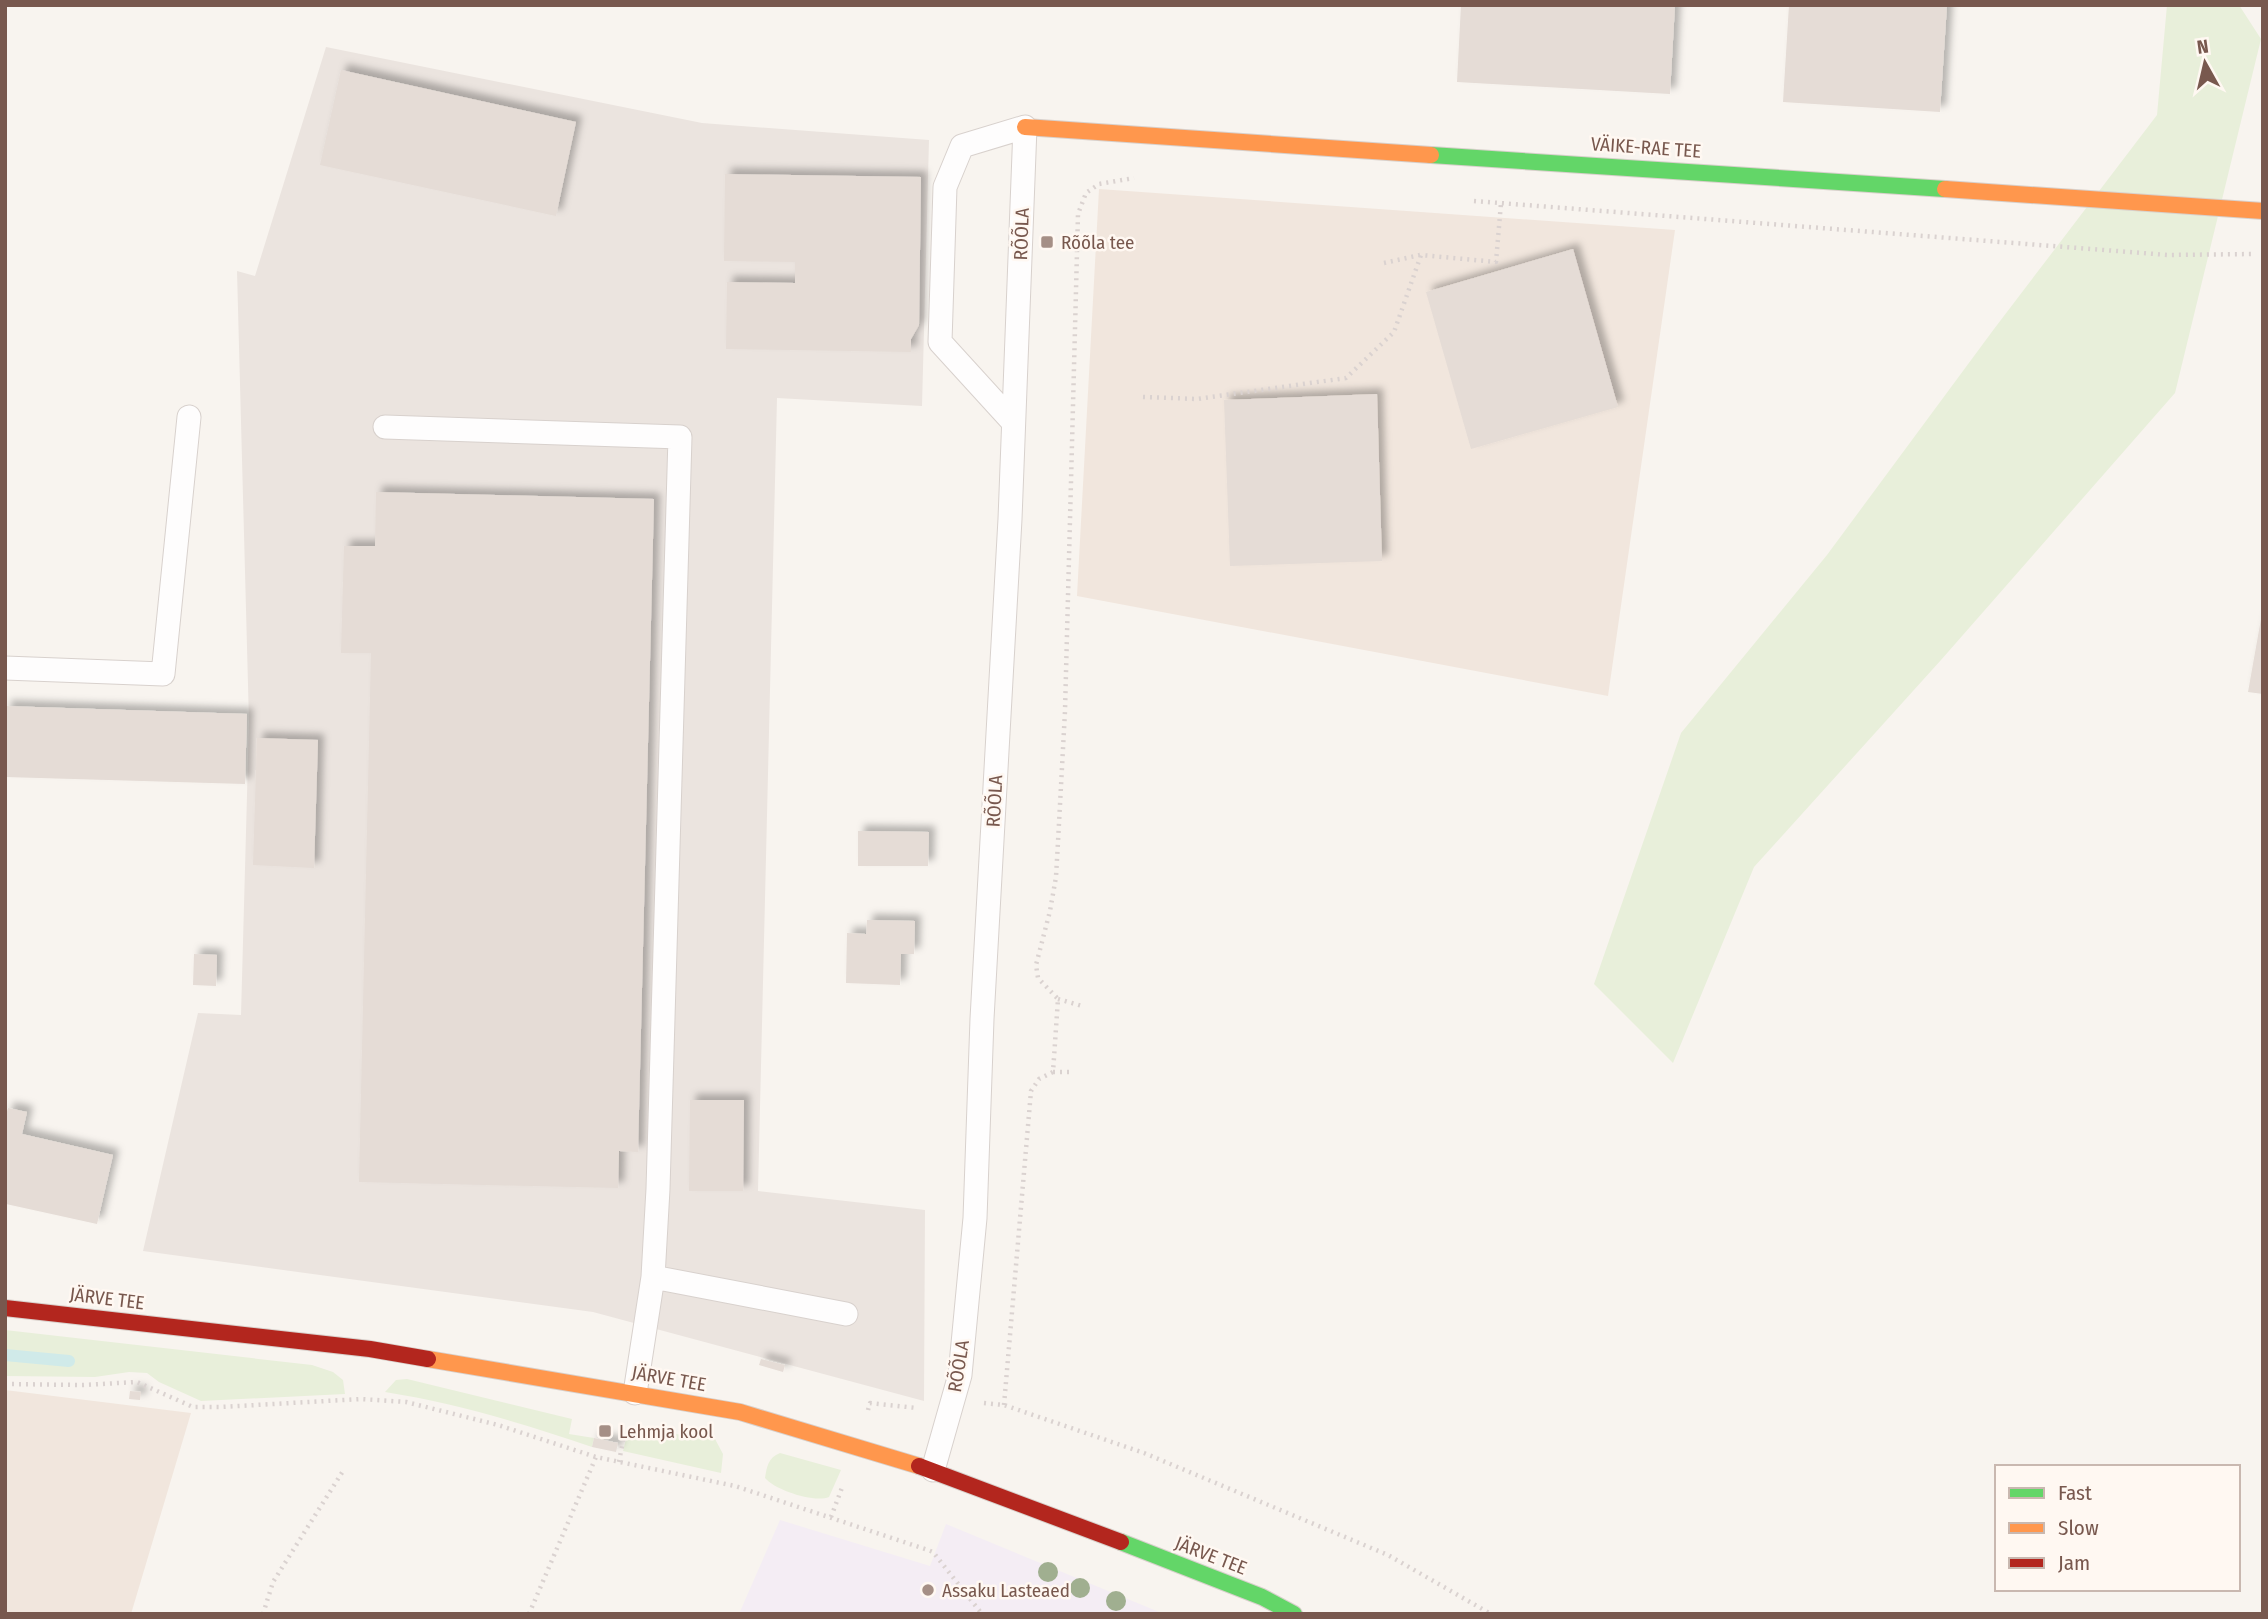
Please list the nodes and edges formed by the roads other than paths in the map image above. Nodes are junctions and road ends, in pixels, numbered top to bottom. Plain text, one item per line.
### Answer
1 (1025, 127) junction
2 (2263, 211) edge
3 (189, 417) dead end
4 (1013, 422) junction
5 (385, 426) dead end
6 (5, 668) edge
7 (653, 1277) junction
8 (5, 1308) edge
9 (846, 1314) dead end
10 (635, 1392) junction
11 (933, 1470) junction
12 (1294, 1614) edge

1 - 2 street, VÄIKE-RAE TEE
1 - 4 lane, RÕÕLA
1 - 4 lane
3 - 6 lane
4 - 11 lane, RÕÕLA
5 - 7 lane
7 - 9 lane
7 - 10 lane
8 - 10 street, JÄRVE TEE
10 - 11 street, JÄRVE TEE
11 - 12 street, JÄRVE TEE

